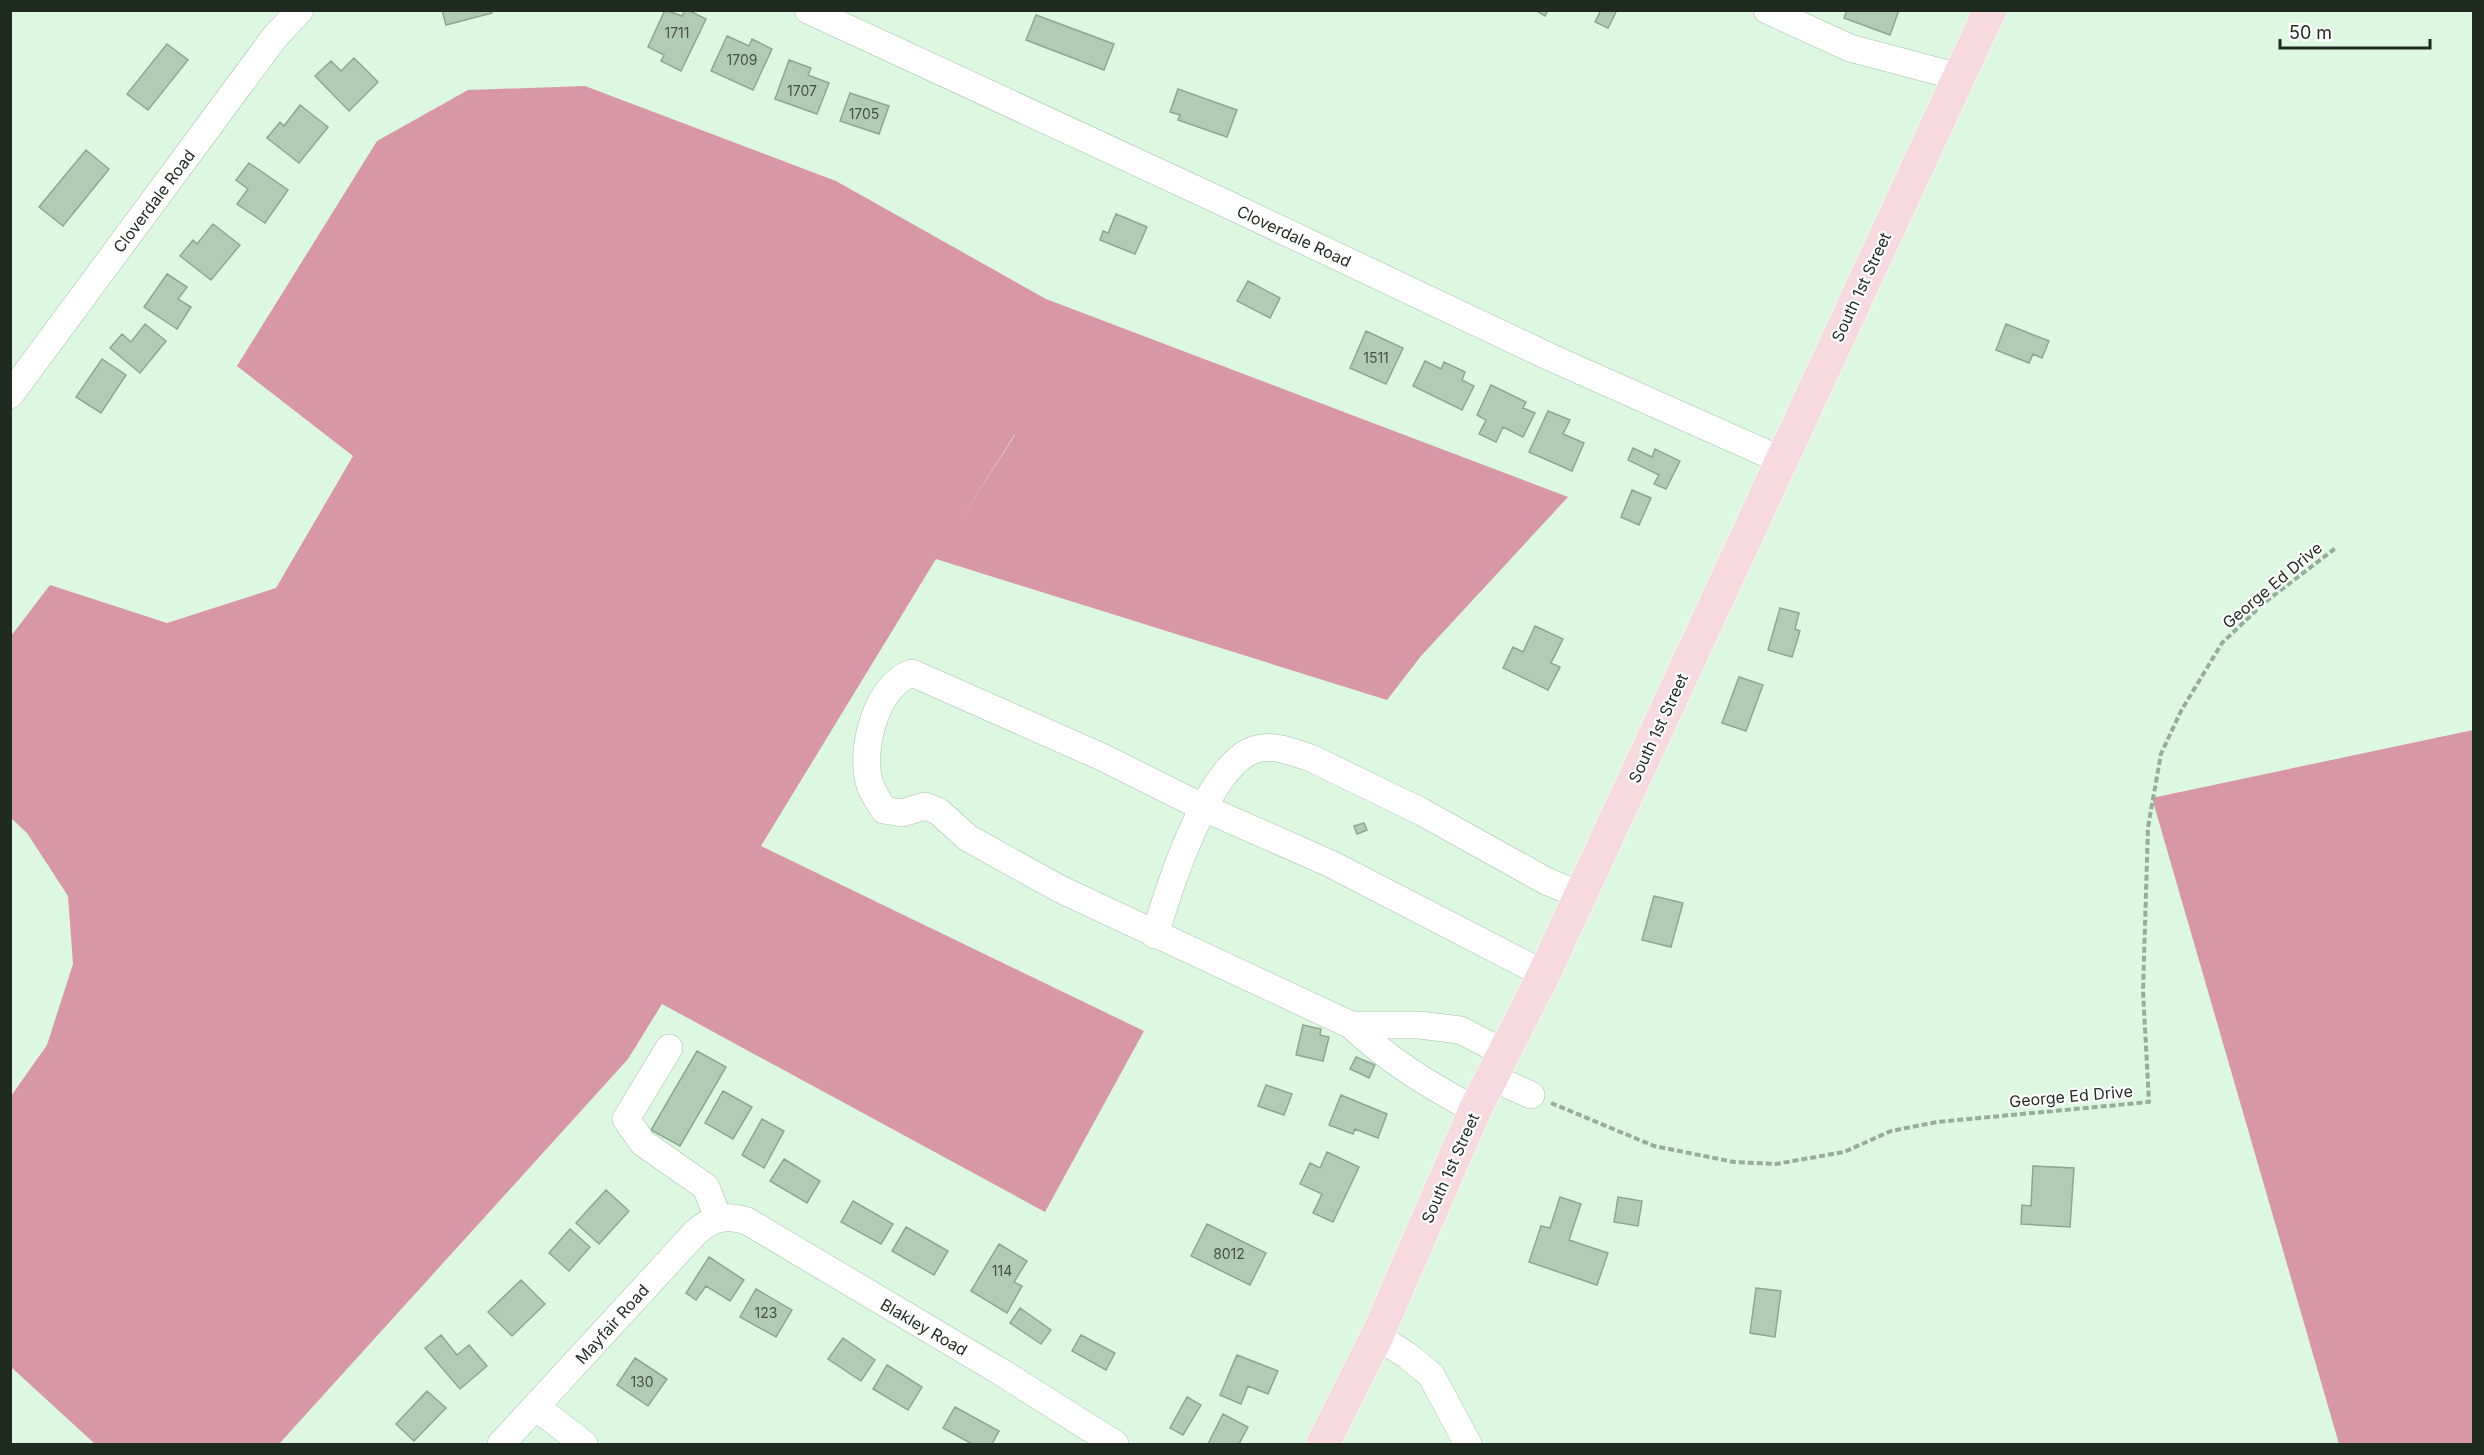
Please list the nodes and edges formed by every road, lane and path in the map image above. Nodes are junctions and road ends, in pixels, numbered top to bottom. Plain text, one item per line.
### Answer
1 (300, 10) edge
2 (808, 10) edge
3 (1767, 10) edge
4 (1990, 10) edge
5 (1959, 77) junction
6 (10, 395) edge
7 (1781, 460) junction
8 (2337, 547) dead end
9 (1204, 808) junction
10 (1581, 895) junction
11 (1155, 935) junction
12 (1544, 974) junction
13 (1351, 1025) junction
14 (669, 1048) dead end
15 (1497, 1064) junction
16 (1531, 1095) joint
17 (1475, 1110) junction
18 (724, 1217) junction
19 (1377, 1336) junction
20 (536, 1407) junction
21 (501, 1444) edge
22 (584, 1444) edge
23 (1115, 1444) edge
24 (1323, 1444) edge
25 (1468, 1444) edge

1 - 6 street, Cloverdale Road
2 - 7 street, Cloverdale Road
3 - 5 street
4 - 5 main road, South 1st Street
5 - 7 main road, South 1st Street
7 - 10 main road, South 1st Street
8 - 16 path, George Ed Drive
9 - 10 street
9 - 11 street
9 - 11 street
9 - 12 street
10 - 12 main road, South 1st Street
11 - 13 street
12 - 15 main road, South 1st Street
13 - 15 street
13 - 17 street
14 - 18 street
15 - 16 street
15 - 17 main road, South 1st Street
17 - 19 main road, South 1st Street
18 - 20 street, Mayfair Road
18 - 23 street, Blakley Road
19 - 24 main road, South 1st Street
19 - 25 street
20 - 21 street, Mayfair Road
20 - 22 street

